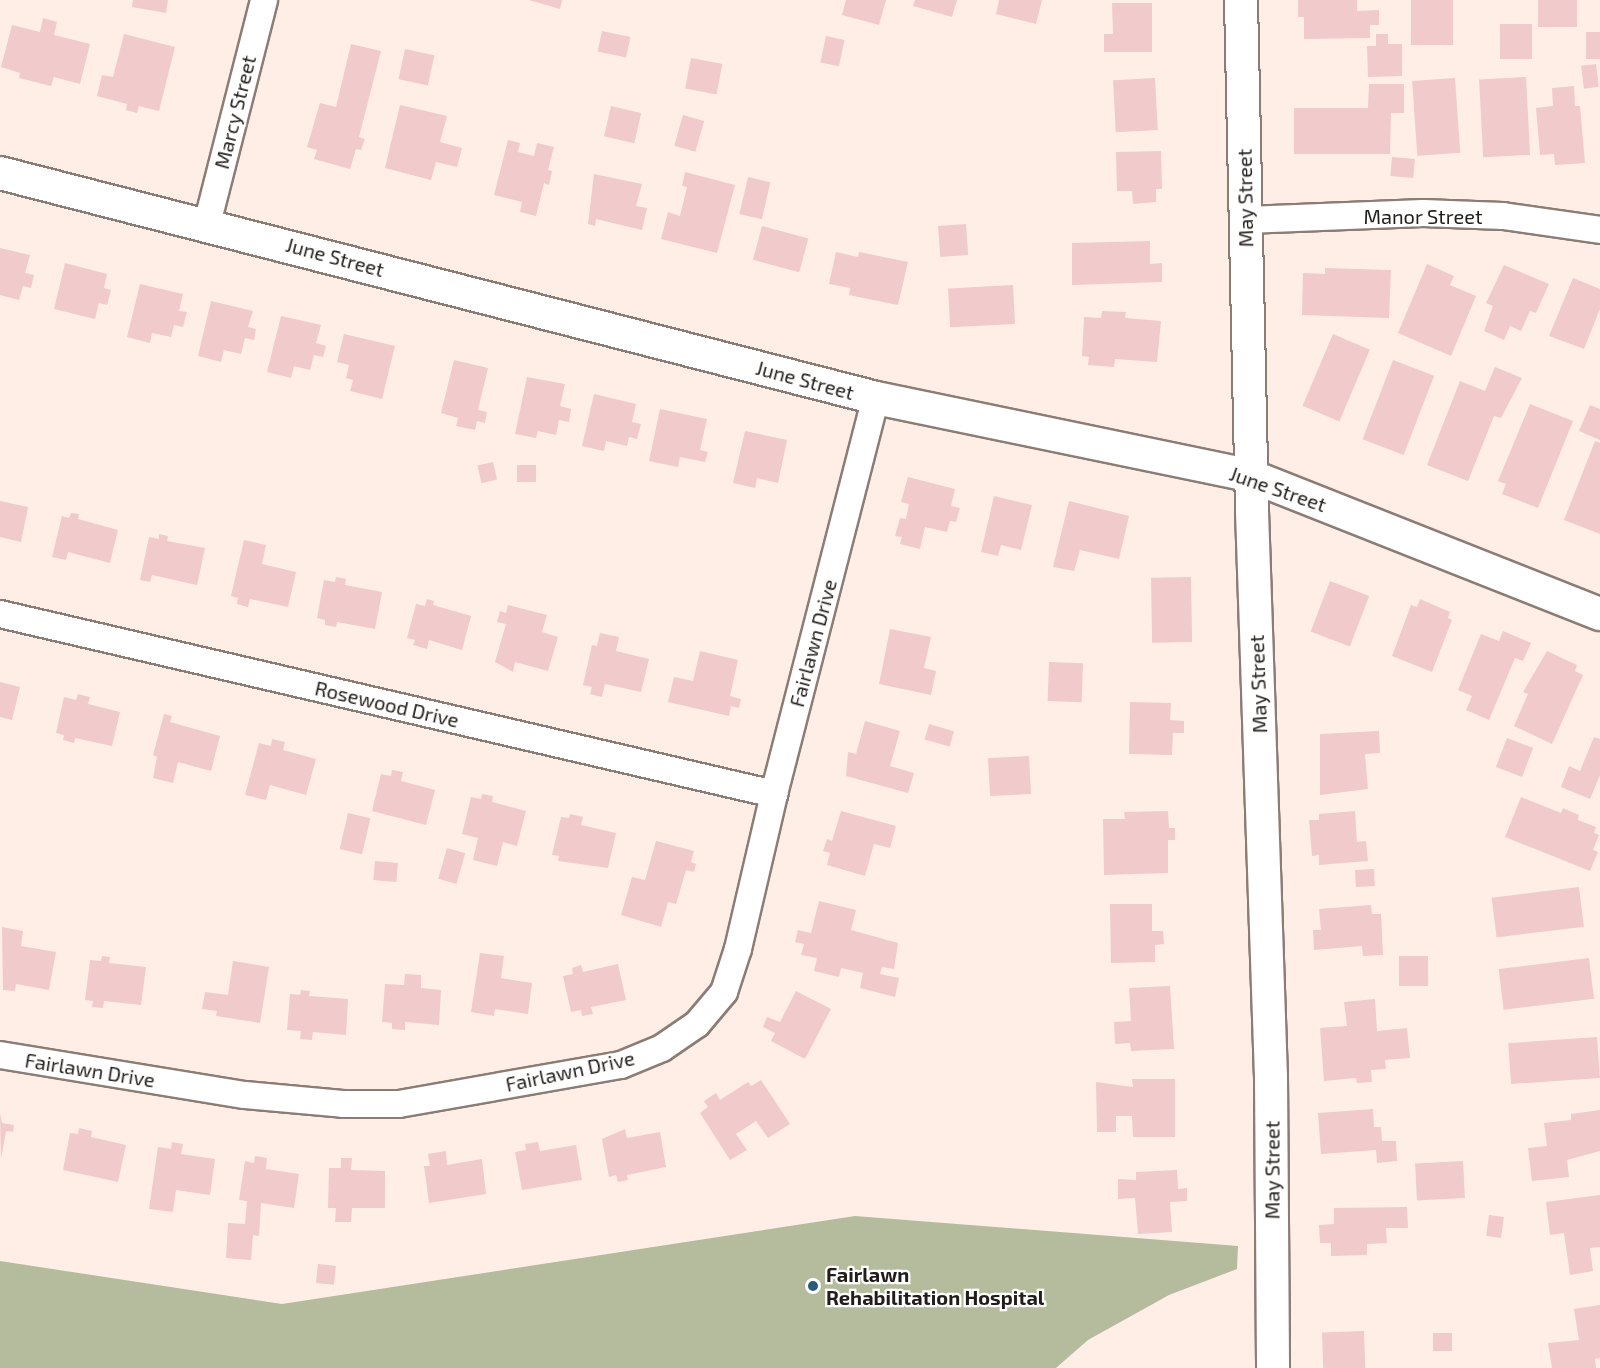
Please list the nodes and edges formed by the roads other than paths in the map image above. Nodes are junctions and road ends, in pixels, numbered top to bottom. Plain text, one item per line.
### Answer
1 (264, 0) edge
2 (1241, 0) edge
3 (0, 173) edge
4 (1246, 220) junction
5 (207, 224) junction
6 (1600, 230) edge
7 (876, 398) junction
8 (1251, 476) junction
9 (0, 614) edge
10 (1600, 614) edge
11 (774, 794) junction
12 (0, 1055) edge
13 (1273, 1368) edge

1 - 5 street, Marcy Street
2 - 4 street, May Street
3 - 5 street, June Street
4 - 6 street, Manor Street
4 - 8 street, May Street
5 - 7 street, June Street
7 - 8 street, June Street
7 - 11 street, Fairlawn Drive
8 - 10 street, June Street
8 - 13 street, May Street
9 - 11 street, Rosewood Drive
11 - 12 street, Fairlawn Drive

